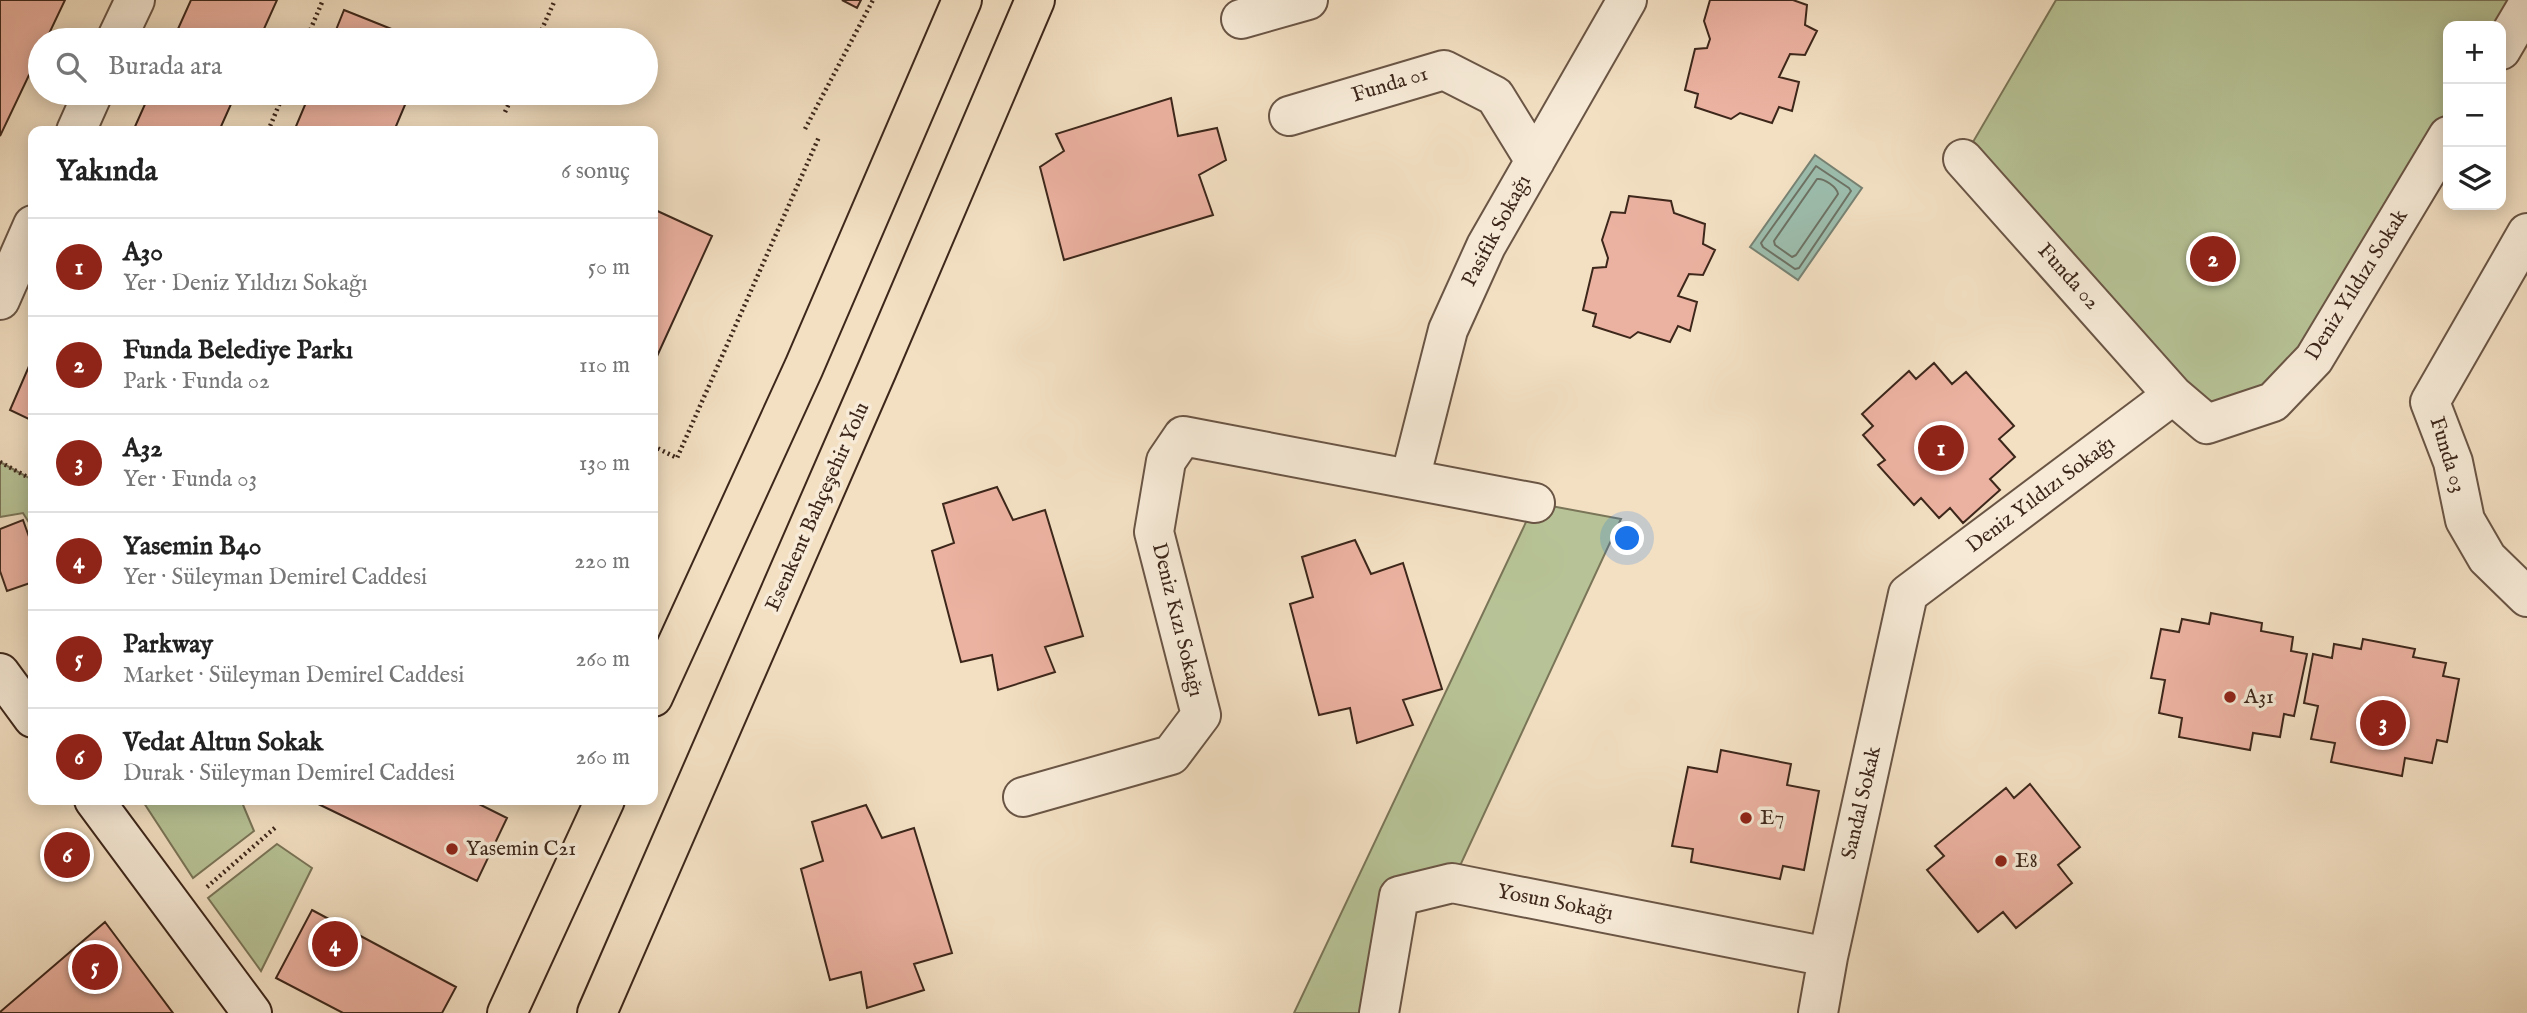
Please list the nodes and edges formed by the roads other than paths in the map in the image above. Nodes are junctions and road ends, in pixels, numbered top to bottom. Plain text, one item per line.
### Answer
1 (135, 0) edge
2 (962, 0) edge
3 (1035, 0) edge
4 (1308, 0) edge
5 (1627, 0) edge
6 (2527, 6) edge
7 (1241, 19) dead end
8 (122, 28) edge
9 (2506, 42) edge
10 (88, 105) edge
11 (1289, 116) dead end
12 (78, 126) edge
13 (2443, 144) edge
14 (1964, 159) dead end
15 (1535, 161) junction
16 (2527, 233) edge
17 (28, 236) edge
18 (0, 300) edge
19 (2173, 395) junction
20 (1410, 480) junction
21 (1535, 503) dead end
22 (1908, 594) joint
23 (2527, 597) edge
24 (0, 673) edge
25 (658, 686) edge
26 (28, 711) edge
27 (1023, 797) dead end
28 (98, 805) edge
29 (604, 805) edge
30 (1828, 957) junction
31 (252, 1013) edge
32 (508, 1013) edge
33 (597, 1013) edge
34 (1379, 1013) edge
35 (1818, 1013) edge

1 - 8 street
2 - 25 main road
3 - 33 main road, Esenkent Bahçeşehir Yolu
4 - 7 street
5 - 15 street, Pasifik Sokağı
6 - 9 street
10 - 12 street
11 - 15 street, Funda 01
13 - 19 street, Deniz Yıldızı Sokak
14 - 19 street, Funda 02
15 - 20 street, Pasifik Sokağı
16 - 23 street, Funda 03
17 - 18 street
19 - 22 street, Deniz Yıldızı Sokağı
20 - 21 street, Deniz Kızı Sokağı
20 - 27 street, Deniz Kızı Sokağı
22 - 30 street, Sandal Sokak
24 - 26 street
28 - 31 street
29 - 32 main road
30 - 34 street, Yosun Sokağı
30 - 35 street, Sandal Sokak

